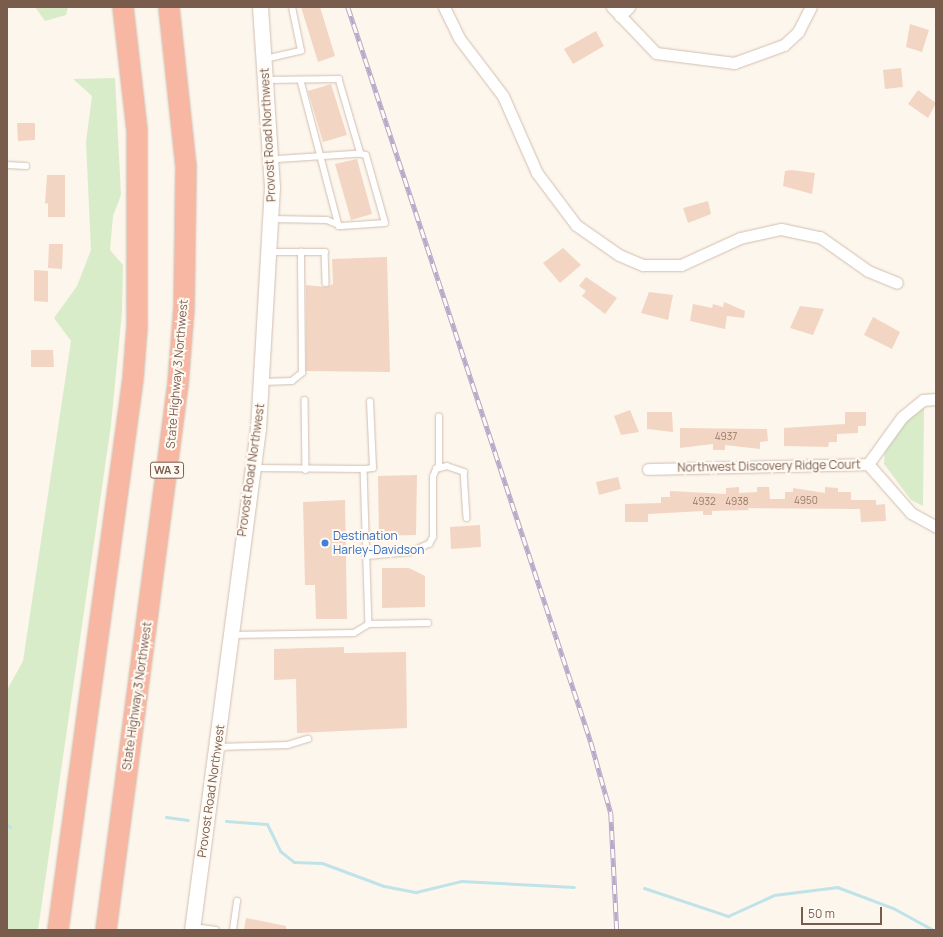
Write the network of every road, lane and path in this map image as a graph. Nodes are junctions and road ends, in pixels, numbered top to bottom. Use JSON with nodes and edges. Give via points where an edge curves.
{"nodes":[{"id":1,"x":123,"y":7,"type":"edge"},
{"id":2,"x":169,"y":7,"type":"edge"},
{"id":3,"x":260,"y":7,"type":"edge"},
{"id":4,"x":292,"y":7,"type":"edge"},
{"id":5,"x":444,"y":7,"type":"edge"},
{"id":6,"x":612,"y":7,"type":"edge"},
{"id":7,"x":629,"y":7,"type":"edge"},
{"id":8,"x":811,"y":7,"type":"edge"},
{"id":9,"x":620,"y":16,"type":"junction"},
{"id":10,"x":264,"y":59,"type":"junction"},
{"id":11,"x":266,"y":80,"type":"junction"},
{"id":12,"x":301,"y":81,"type":"junction"},
{"id":13,"x":361,"y":154,"type":"junction"},
{"id":14,"x":320,"y":156,"type":"junction"},
{"id":15,"x":271,"y":160,"type":"junction"},
{"id":16,"x":7,"y":165,"type":"edge"},
{"id":17,"x":26,"y":166,"type":"dead end"},
{"id":18,"x":270,"y":219,"type":"junction"},
{"id":19,"x":339,"y":226,"type":"junction"},
{"id":20,"x":269,"y":252,"type":"junction"},
{"id":21,"x":301,"y":252,"type":"junction"},
{"id":22,"x":326,"y":283,"type":"dead end"},
{"id":23,"x":897,"y":283,"type":"dead end"},
{"id":24,"x":262,"y":382,"type":"junction"},
{"id":25,"x":936,"y":399,"type":"edge"},
{"id":26,"x":305,"y":400,"type":"dead end"},
{"id":27,"x":370,"y":402,"type":"dead end"},
{"id":28,"x":439,"y":417,"type":"dead end"},
{"id":29,"x":868,"y":464,"type":"junction"},
{"id":30,"x":252,"y":468,"type":"junction"},
{"id":31,"x":439,"y":468,"type":"junction"},
{"id":32,"x":364,"y":469,"type":"junction"},
{"id":33,"x":648,"y":469,"type":"dead end"},
{"id":34,"x":306,"y":470,"type":"junction"},
{"id":35,"x":467,"y":518,"type":"dead end"},
{"id":36,"x":936,"y":527,"type":"edge"},
{"id":37,"x":367,"y":556,"type":"junction"},
{"id":38,"x":428,"y":623,"type":"dead end"},
{"id":39,"x":368,"y":624,"type":"junction"},
{"id":40,"x":231,"y":635,"type":"junction"},
{"id":41,"x":308,"y":739,"type":"dead end"},
{"id":42,"x":217,"y":747,"type":"junction"},
{"id":43,"x":237,"y":901,"type":"dead end"},
{"id":44,"x":192,"y":929,"type":"edge"},
{"id":45,"x":58,"y":930,"type":"edge"},
{"id":46,"x":106,"y":930,"type":"edge"},
{"id":47,"x":216,"y":930,"type":"edge"},
{"id":48,"x":233,"y":930,"type":"edge"}],
"edges":[{"from":1,"to":45,"type":"highway","via":[[137,138],[136,342]]},
{"from":2,"to":46,"type":"highway","name":"State Highway 3 Northwest","number":"WA 3","via":[[186,167],[184,308],[177,392]]},
{"from":3,"to":10,"type":"street","name":"Provost Road Northwest"},
{"from":4,"to":10,"type":"lane","via":[[301,51]]},
{"from":5,"to":23,"type":"street","via":[[459,38],[503,96],[537,173],[576,225],[619,255],[643,265],[681,266],[740,238],[781,229],[820,237],[868,271]]},
{"from":6,"to":9,"type":"street"},
{"from":7,"to":9,"type":"street"},
{"from":8,"to":9,"type":"street","via":[[798,32],[784,45],[734,63],[656,53]]},
{"from":10,"to":11,"type":"street","name":"Provost Road Northwest"},
{"from":11,"to":12,"type":"lane"},
{"from":11,"to":15,"type":"street","name":"Provost Road Northwest"},
{"from":12,"to":13,"type":"lane","via":[[339,79]]},
{"from":12,"to":14,"type":"lane"},
{"from":13,"to":14,"type":"lane"},
{"from":13,"to":19,"type":"lane","via":[[366,156],[385,223]]},
{"from":14,"to":15,"type":"lane"},
{"from":14,"to":19,"type":"lane"},
{"from":15,"to":18,"type":"street","name":"Provost Road Northwest"},
{"from":16,"to":17,"type":"lane"},
{"from":18,"to":19,"type":"lane","via":[[327,220]]},
{"from":18,"to":20,"type":"street","name":"Provost Road Northwest"},
{"from":20,"to":21,"type":"lane"},
{"from":20,"to":24,"type":"street","name":"Provost Road Northwest"},
{"from":21,"to":22,"type":"lane","via":[[325,252]]},
{"from":21,"to":24,"type":"lane","via":[[302,373],[292,381]]},
{"from":24,"to":30,"type":"street","name":"Provost Road Northwest"},
{"from":25,"to":29,"type":"street","via":[[923,400],[902,416]]},
{"from":26,"to":34,"type":"lane"},
{"from":27,"to":32,"type":"lane","via":[[372,468]]},
{"from":28,"to":31,"type":"lane"},
{"from":29,"to":33,"type":"street","name":"Northwest Discovery Ridge Court"},
{"from":29,"to":36,"type":"street","name":"Northwest Discovery Ridge Court","via":[[911,513]]},
{"from":30,"to":34,"type":"lane"},
{"from":30,"to":40,"type":"street","name":"Provost Road Northwest"},
{"from":31,"to":35,"type":"lane","via":[[458,468],[464,472]]},
{"from":31,"to":37,"type":"lane","via":[[433,477],[434,537],[428,544],[410,552]]},
{"from":32,"to":34,"type":"lane"},
{"from":32,"to":37,"type":"lane"},
{"from":37,"to":39,"type":"lane"},
{"from":38,"to":39,"type":"lane"},
{"from":39,"to":40,"type":"lane","via":[[354,633]]},
{"from":40,"to":42,"type":"street","name":"Provost Road Northwest"},
{"from":41,"to":42,"type":"lane","via":[[288,745]]},
{"from":42,"to":44,"type":"street","name":"Provost Road Northwest"},
{"from":43,"to":48,"type":"lane"},
{"from":44,"to":47,"type":"lane"}]}
